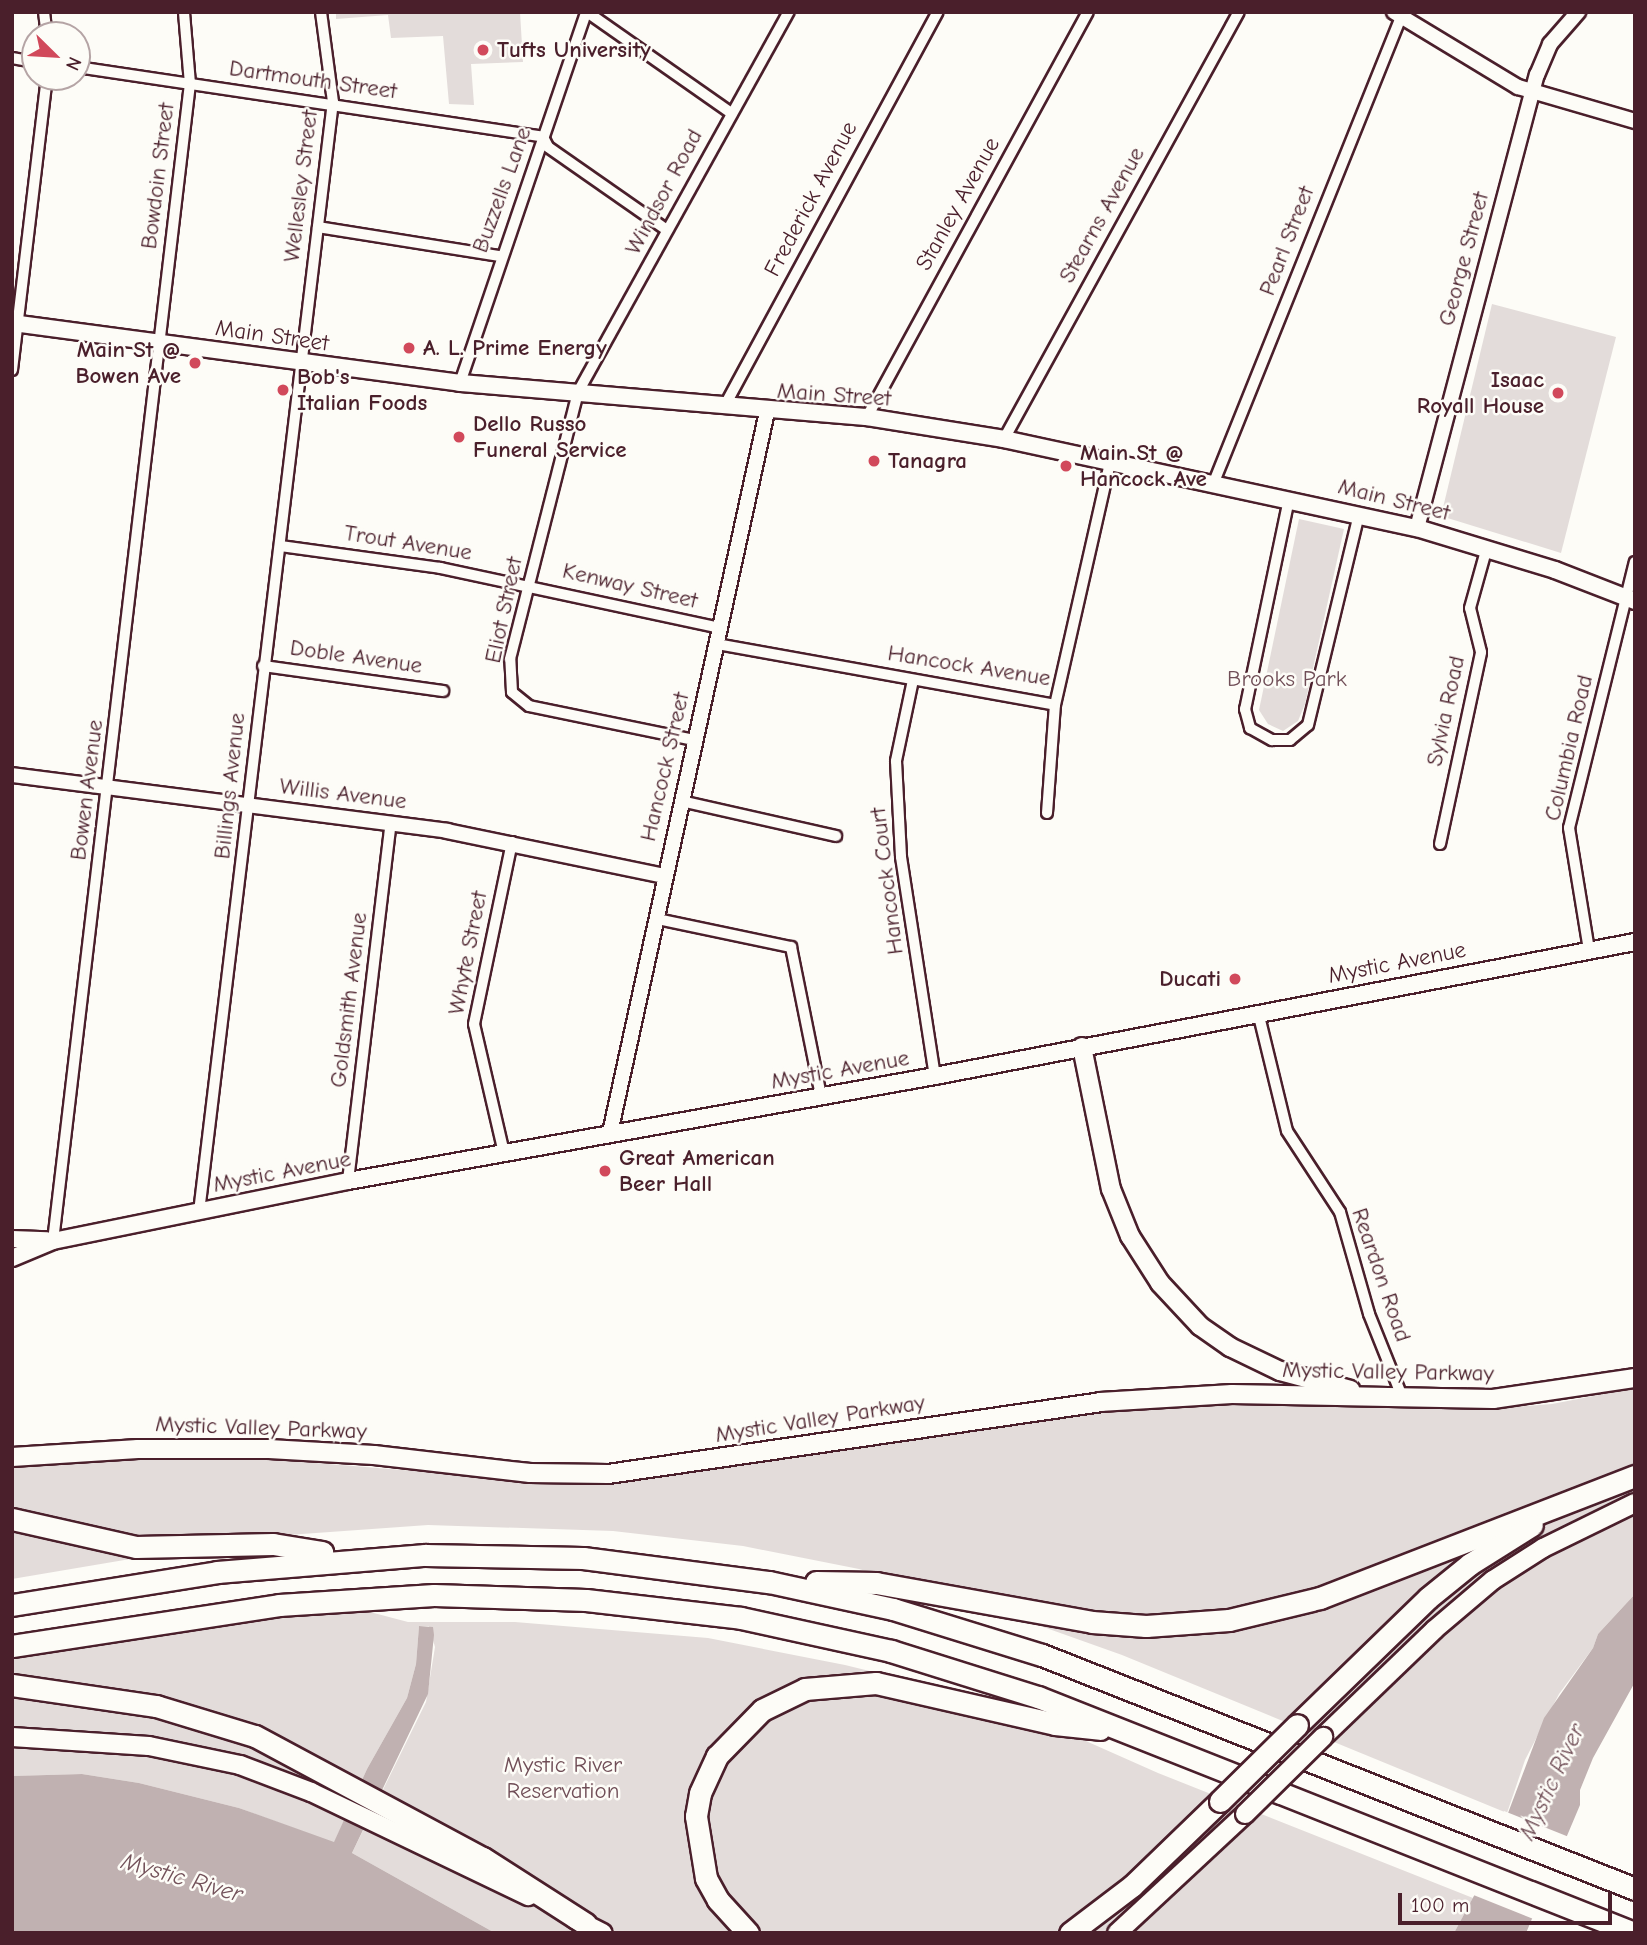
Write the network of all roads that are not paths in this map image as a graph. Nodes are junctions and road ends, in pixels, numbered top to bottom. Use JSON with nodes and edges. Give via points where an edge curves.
{"nodes":[{"id":1,"x":184,"y":12,"type":"edge"},
{"id":2,"x":321,"y":12,"type":"edge"},
{"id":3,"x":587,"y":12,"type":"edge"},
{"id":4,"x":789,"y":12,"type":"edge"},
{"id":5,"x":938,"y":12,"type":"edge"},
{"id":6,"x":1088,"y":12,"type":"edge"},
{"id":7,"x":1239,"y":12,"type":"edge"},
{"id":8,"x":1573,"y":14,"type":"edge"},
{"id":9,"x":1397,"y":15,"type":"edge"},
{"id":10,"x":91,"y":69,"type":"edge"},
{"id":11,"x":190,"y":84,"type":"junction"},
{"id":12,"x":45,"y":91,"type":"edge"},
{"id":13,"x":1532,"y":92,"type":"junction"},
{"id":14,"x":333,"y":102,"type":"junction"},
{"id":15,"x":731,"y":113,"type":"junction"},
{"id":16,"x":1635,"y":121,"type":"edge"},
{"id":17,"x":543,"y":137,"type":"junction"},
{"id":18,"x":318,"y":227,"type":"junction"},
{"id":19,"x":667,"y":230,"type":"junction"},
{"id":20,"x":500,"y":256,"type":"junction"},
{"id":21,"x":15,"y":324,"type":"edge"},
{"id":22,"x":160,"y":344,"type":"junction"},
{"id":23,"x":300,"y":364,"type":"junction"},
{"id":24,"x":12,"y":370,"type":"edge"},
{"id":25,"x":460,"y":383,"type":"junction"},
{"id":26,"x":578,"y":392,"type":"junction"},
{"id":27,"x":724,"y":407,"type":"junction"},
{"id":28,"x":767,"y":412,"type":"junction"},
{"id":29,"x":867,"y":417,"type":"junction"},
{"id":30,"x":1004,"y":439,"type":"junction"},
{"id":31,"x":1110,"y":462,"type":"junction"},
{"id":32,"x":1214,"y":482,"type":"junction"},
{"id":33,"x":1289,"y":499,"type":"junction"},
{"id":34,"x":1359,"y":514,"type":"junction"},
{"id":35,"x":1417,"y":528,"type":"junction"},
{"id":36,"x":279,"y":546,"type":"junction"},
{"id":37,"x":1487,"y":547,"type":"junction"},
{"id":38,"x":1635,"y":562,"type":"edge"},
{"id":39,"x":529,"y":584,"type":"junction"},
{"id":40,"x":1630,"y":599,"type":"edge"},
{"id":41,"x":721,"y":628,"type":"junction"},
{"id":42,"x":717,"y":644,"type":"junction"},
{"id":43,"x":263,"y":666,"type":"junction"},
{"id":44,"x":913,"y":680,"type":"junction"},
{"id":45,"x":443,"y":691,"type":"dead end"},
{"id":46,"x":1055,"y":705,"type":"junction"},
{"id":47,"x":694,"y":740,"type":"junction"},
{"id":48,"x":12,"y":775,"type":"edge"},
{"id":49,"x":108,"y":788,"type":"junction"},
{"id":50,"x":681,"y":801,"type":"junction"},
{"id":51,"x":250,"y":805,"type":"junction"},
{"id":52,"x":1047,"y":813,"type":"dead end"},
{"id":53,"x":391,"y":823,"type":"junction"},
{"id":54,"x":835,"y":836,"type":"dead end"},
{"id":55,"x":513,"y":842,"type":"junction"},
{"id":56,"x":1440,"y":844,"type":"dead end"},
{"id":57,"x":665,"y":876,"type":"junction"},
{"id":58,"x":657,"y":919,"type":"junction"},
{"id":59,"x":1635,"y":942,"type":"edge"},
{"id":60,"x":1589,"y":950,"type":"junction"},
{"id":61,"x":1258,"y":1012,"type":"junction"},
{"id":62,"x":1082,"y":1048,"type":"junction"},
{"id":63,"x":935,"y":1076,"type":"junction"},
{"id":64,"x":821,"y":1096,"type":"junction"},
{"id":65,"x":610,"y":1133,"type":"junction"},
{"id":66,"x":504,"y":1153,"type":"junction"},
{"id":67,"x":348,"y":1181,"type":"junction"},
{"id":68,"x":199,"y":1212,"type":"junction"},
{"id":69,"x":12,"y":1238,"type":"edge"},
{"id":70,"x":53,"y":1241,"type":"junction"},
{"id":71,"x":12,"y":1258,"type":"edge"},
{"id":72,"x":1635,"y":1378,"type":"edge"},
{"id":73,"x":1403,"y":1399,"type":"junction"},
{"id":74,"x":12,"y":1457,"type":"edge"},
{"id":75,"x":1635,"y":1476,"type":"edge"},
{"id":76,"x":1602,"y":1489,"type":"junction"},
{"id":77,"x":1635,"y":1503,"type":"edge"},
{"id":78,"x":12,"y":1519,"type":"edge"},
{"id":79,"x":359,"y":1558,"type":"junction"},
{"id":80,"x":769,"y":1582,"type":"junction"},
{"id":81,"x":12,"y":1605,"type":"edge"},
{"id":82,"x":12,"y":1646,"type":"edge"},
{"id":83,"x":12,"y":1685,"type":"edge"},
{"id":84,"x":1128,"y":1732,"type":"junction"},
{"id":85,"x":12,"y":1737,"type":"edge"},
{"id":86,"x":1635,"y":1889,"type":"edge"},
{"id":87,"x":595,"y":1928,"type":"edge"},
{"id":88,"x":748,"y":1933,"type":"edge"},
{"id":89,"x":1070,"y":1933,"type":"edge"},
{"id":90,"x":1117,"y":1933,"type":"edge"},
{"id":91,"x":1634,"y":1933,"type":"edge"}],
"edges":[{"from":1,"to":11,"type":"street","name":"Bowdoin Street"},
{"from":2,"to":14,"type":"street","name":"Wellesley Street"},
{"from":3,"to":15,"type":"street"},
{"from":3,"to":17,"type":"street","name":"Buzzells Lane"},
{"from":4,"to":15,"type":"street","name":"Windsor Road"},
{"from":5,"to":27,"type":"street","name":"Frederick Avenue"},
{"from":6,"to":29,"type":"street","name":"Stanley Avenue"},
{"from":7,"to":30,"type":"street","name":"Stearns Avenue"},
{"from":8,"to":13,"type":"street","name":"George Street","via":[[1550,44]]},
{"from":9,"to":13,"type":"street"},
{"from":9,"to":32,"type":"street","name":"Pearl Street"},
{"from":10,"to":11,"type":"street","name":"Dartmouth Street"},
{"from":11,"to":14,"type":"street","name":"Dartmouth Street"},
{"from":11,"to":22,"type":"street","name":"Bowdoin Street"},
{"from":12,"to":21,"type":"street"},
{"from":13,"to":16,"type":"street"},
{"from":13,"to":35,"type":"street","name":"George Street"},
{"from":14,"to":17,"type":"street","name":"Dartmouth Street"},
{"from":14,"to":18,"type":"street","name":"Wellesley Street"},
{"from":15,"to":19,"type":"street","name":"Windsor Road"},
{"from":17,"to":19,"type":"street","via":[[548,147]]},
{"from":17,"to":20,"type":"street","name":"Buzzells Lane"},
{"from":18,"to":20,"type":"street"},
{"from":18,"to":23,"type":"street","name":"Wellesley Street"},
{"from":19,"to":26,"type":"street","name":"Windsor Road"},
{"from":20,"to":25,"type":"street","name":"Buzzells Lane"},
{"from":21,"to":22,"type":"main road","name":"Main Street"},
{"from":21,"to":24,"type":"street"},
{"from":22,"to":23,"type":"main road","name":"Main Street"},
{"from":22,"to":49,"type":"street","name":"Bowen Avenue"},
{"from":23,"to":25,"type":"main road","name":"Main Street"},
{"from":23,"to":36,"type":"street","name":"Billings Avenue"},
{"from":25,"to":26,"type":"main road","name":"Main Street"},
{"from":26,"to":27,"type":"main road","name":"Main Street"},
{"from":26,"to":39,"type":"street","name":"Eliot Street"},
{"from":27,"to":28,"type":"main road","name":"Main Street"},
{"from":28,"to":29,"type":"main road","name":"Main Street"},
{"from":28,"to":41,"type":"street","name":"Hancock Street"},
{"from":29,"to":30,"type":"main road","name":"Main Street"},
{"from":30,"to":31,"type":"main road","name":"Main Street"},
{"from":31,"to":32,"type":"main road","name":"Main Street"},
{"from":31,"to":46,"type":"street","name":"Hancock Avenue"},
{"from":32,"to":33,"type":"main road","name":"Main Street"},
{"from":33,"to":34,"type":"main road","name":"Main Street"},
{"from":33,"to":34,"type":"street","via":[[1245,709],[1251,728],[1272,740],[1290,740],[1308,725]]},
{"from":34,"to":35,"type":"main road","name":"Main Street"},
{"from":35,"to":37,"type":"main road","name":"Main Street"},
{"from":36,"to":39,"type":"street","name":"Trout Avenue"},
{"from":36,"to":43,"type":"street","name":"Billings Avenue"},
{"from":37,"to":40,"type":"main road","name":"Main Street"},
{"from":37,"to":56,"type":"street","name":"Sylvia Road","via":[[1470,608],[1481,652]]},
{"from":38,"to":40,"type":"street","name":"Columbia Road"},
{"from":39,"to":41,"type":"street","name":"Kenway Street"},
{"from":39,"to":47,"type":"street","name":"Eliot Street","via":[[510,659],[512,692],[529,706]]},
{"from":40,"to":60,"type":"street","name":"Columbia Road","via":[[1569,828]]},
{"from":41,"to":42,"type":"street","name":"Hancock Street"},
{"from":42,"to":44,"type":"street","name":"Hancock Avenue"},
{"from":42,"to":47,"type":"street","name":"Hancock Street"},
{"from":43,"to":45,"type":"street","name":"Doble Avenue"},
{"from":43,"to":51,"type":"street","name":"Billings Avenue"},
{"from":44,"to":46,"type":"street","name":"Hancock Avenue"},
{"from":44,"to":63,"type":"street","name":"Hancock Court","via":[[896,761],[901,857]]},
{"from":46,"to":52,"type":"street"},
{"from":47,"to":50,"type":"street","name":"Hancock Street"},
{"from":48,"to":49,"type":"street","name":"Willis Avenue"},
{"from":49,"to":51,"type":"street","name":"Willis Avenue"},
{"from":49,"to":70,"type":"street","name":"Bowen Avenue"},
{"from":50,"to":54,"type":"street"},
{"from":50,"to":57,"type":"street","name":"Hancock Street"},
{"from":51,"to":53,"type":"street","name":"Willis Avenue"},
{"from":51,"to":68,"type":"street","name":"Billings Avenue"},
{"from":53,"to":55,"type":"street","name":"Willis Avenue"},
{"from":53,"to":67,"type":"street","name":"Goldsmith Avenue"},
{"from":55,"to":57,"type":"street","name":"Willis Avenue"},
{"from":55,"to":66,"type":"street","name":"Whyte Street","via":[[474,1024]]},
{"from":57,"to":58,"type":"street","name":"Hancock Street"},
{"from":58,"to":64,"type":"street","via":[[791,947]]},
{"from":58,"to":65,"type":"street","name":"Hancock Street"},
{"from":59,"to":60,"type":"main road","name":"Mystic Avenue"},
{"from":60,"to":61,"type":"main road","name":"Mystic Avenue"},
{"from":61,"to":62,"type":"main road","name":"Mystic Avenue"},
{"from":61,"to":73,"type":"street","name":"Reardon Road","via":[[1287,1131],[1340,1212],[1369,1314]]},
{"from":62,"to":63,"type":"main road","name":"Mystic Avenue"},
{"from":62,"to":73,"type":"main road","via":[[1101,1152],[1118,1210],[1142,1258],[1171,1297],[1220,1341],[1261,1363],[1350,1390]]},
{"from":63,"to":64,"type":"main road","name":"Mystic Avenue"},
{"from":64,"to":65,"type":"main road","name":"Mystic Avenue"},
{"from":65,"to":66,"type":"main road","name":"Mystic Avenue"},
{"from":66,"to":67,"type":"main road","name":"Mystic Avenue"},
{"from":67,"to":68,"type":"main road","name":"Mystic Avenue"},
{"from":68,"to":70,"type":"main road","name":"Mystic Avenue"},
{"from":69,"to":70,"type":"main road","name":"Mystic Avenue"},
{"from":70,"to":71,"type":"main road","name":"Mystic Avenue"},
{"from":72,"to":73,"type":"main road","name":"Mystic Valley Parkway","via":[[1519,1397]]},
{"from":73,"to":74,"type":"main road","name":"Mystic Valley Parkway","via":[[1232,1394],[1100,1402],[608,1474],[530,1474],[374,1455],[269,1449]]},
{"from":75,"to":76,"type":"highway"},
{"from":76,"to":80,"type":"highway","via":[[1320,1598],[1229,1620],[1146,1626],[1092,1622],[876,1583]]},
{"from":76,"to":89,"type":"highway","bridge":true,"via":[[1545,1517],[1470,1564],[1132,1886]]},
{"from":77,"to":90,"type":"main road","bridge":true,"via":[[1542,1548],[1493,1580],[1434,1630]]},
{"from":78,"to":79,"type":"highway","via":[[136,1547],[273,1544]]},
{"from":79,"to":80,"type":"highway","via":[[557,1557]]},
{"from":79,"to":81,"type":"highway","via":[[217,1572]]},
{"from":80,"to":86,"type":"highway","via":[[892,1609],[1017,1647]]},
{"from":82,"to":84,"type":"highway","via":[[191,1617],[331,1601],[434,1595],[586,1600],[703,1612],[841,1638],[990,1680]]},
{"from":83,"to":87,"type":"highway","via":[[156,1706],[255,1736],[483,1858]]},
{"from":84,"to":88,"type":"highway","via":[[1055,1724],[876,1683],[831,1684],[782,1699],[729,1738],[707,1773],[696,1816],[699,1857],[706,1878],[726,1910]]},
{"from":84,"to":91,"type":"highway"},
{"from":85,"to":87,"type":"main road","via":[[149,1746],[240,1765],[348,1809]]}]}
